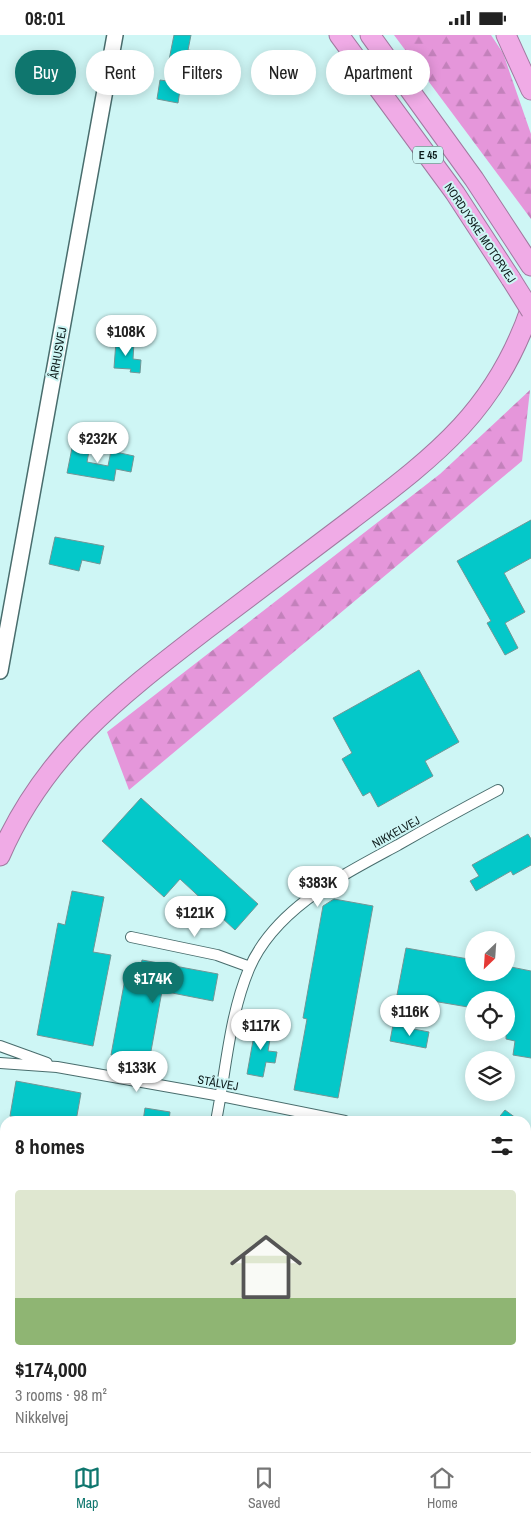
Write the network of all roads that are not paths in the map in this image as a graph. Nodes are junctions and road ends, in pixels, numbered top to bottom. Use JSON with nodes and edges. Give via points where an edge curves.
{"nodes":[{"id":1,"x":105,"y":35,"type":"edge"},
{"id":2,"x":115,"y":35,"type":"edge"},
{"id":3,"x":339,"y":35,"type":"edge"},
{"id":4,"x":370,"y":35,"type":"edge"},
{"id":5,"x":506,"y":35,"type":"edge"},
{"id":6,"x":531,"y":90,"type":"edge"},
{"id":7,"x":104,"y":96,"type":"junction"},
{"id":8,"x":531,"y":266,"type":"edge"},
{"id":9,"x":531,"y":307,"type":"edge"},
{"id":10,"x":531,"y":311,"type":"edge"},
{"id":11,"x":0,"y":671,"type":"edge"},
{"id":12,"x":498,"y":790,"type":"dead end"},
{"id":13,"x":0,"y":856,"type":"edge"},
{"id":14,"x":131,"y":937,"type":"dead end"},
{"id":15,"x":250,"y":967,"type":"junction"},
{"id":16,"x":0,"y":1046,"type":"edge"},
{"id":17,"x":0,"y":1063,"type":"edge"},
{"id":18,"x":58,"y":1067,"type":"junction"},
{"id":19,"x":221,"y":1096,"type":"junction"},
{"id":20,"x":217,"y":1116,"type":"edge"},
{"id":21,"x":320,"y":1116,"type":"edge"}],
"edges":[{"from":1,"to":7,"type":"main road"},
{"from":2,"to":7,"type":"main road","name":"ÅRHUSVEJ"},
{"from":3,"to":10,"type":"highway","name":"NORDJYSKE MOTORVEJ","number":"E 45","bridge":true,"via":[[449,186]]},
{"from":4,"to":8,"type":"highway","name":"NORDJYSKE MOTORVEJ","number":"E 45","via":[[436,125]]},
{"from":5,"to":6,"type":"highway"},
{"from":7,"to":11,"type":"main road","name":"ÅRHUSVEJ"},
{"from":9,"to":13,"type":"highway","via":[[506,368],[457,433],[410,475],[153,670],[102,713],[75,739],[46,776]]},
{"from":12,"to":15,"type":"street","name":"NIKKELVEJ","via":[[328,883],[271,935]]},
{"from":14,"to":15,"type":"street","via":[[217,955]]},
{"from":15,"to":19,"type":"street","name":"NIKKELVEJ","via":[[236,1006]]},
{"from":16,"to":18,"type":"street","name":"STÅLVEJ"},
{"from":17,"to":18,"type":"street","name":"STÅLVEJ"},
{"from":18,"to":19,"type":"street","name":"STÅLVEJ"},
{"from":19,"to":20,"type":"street","name":"NIKKELVEJ"},
{"from":19,"to":21,"type":"street","name":"STÅLVEJ"}]}
